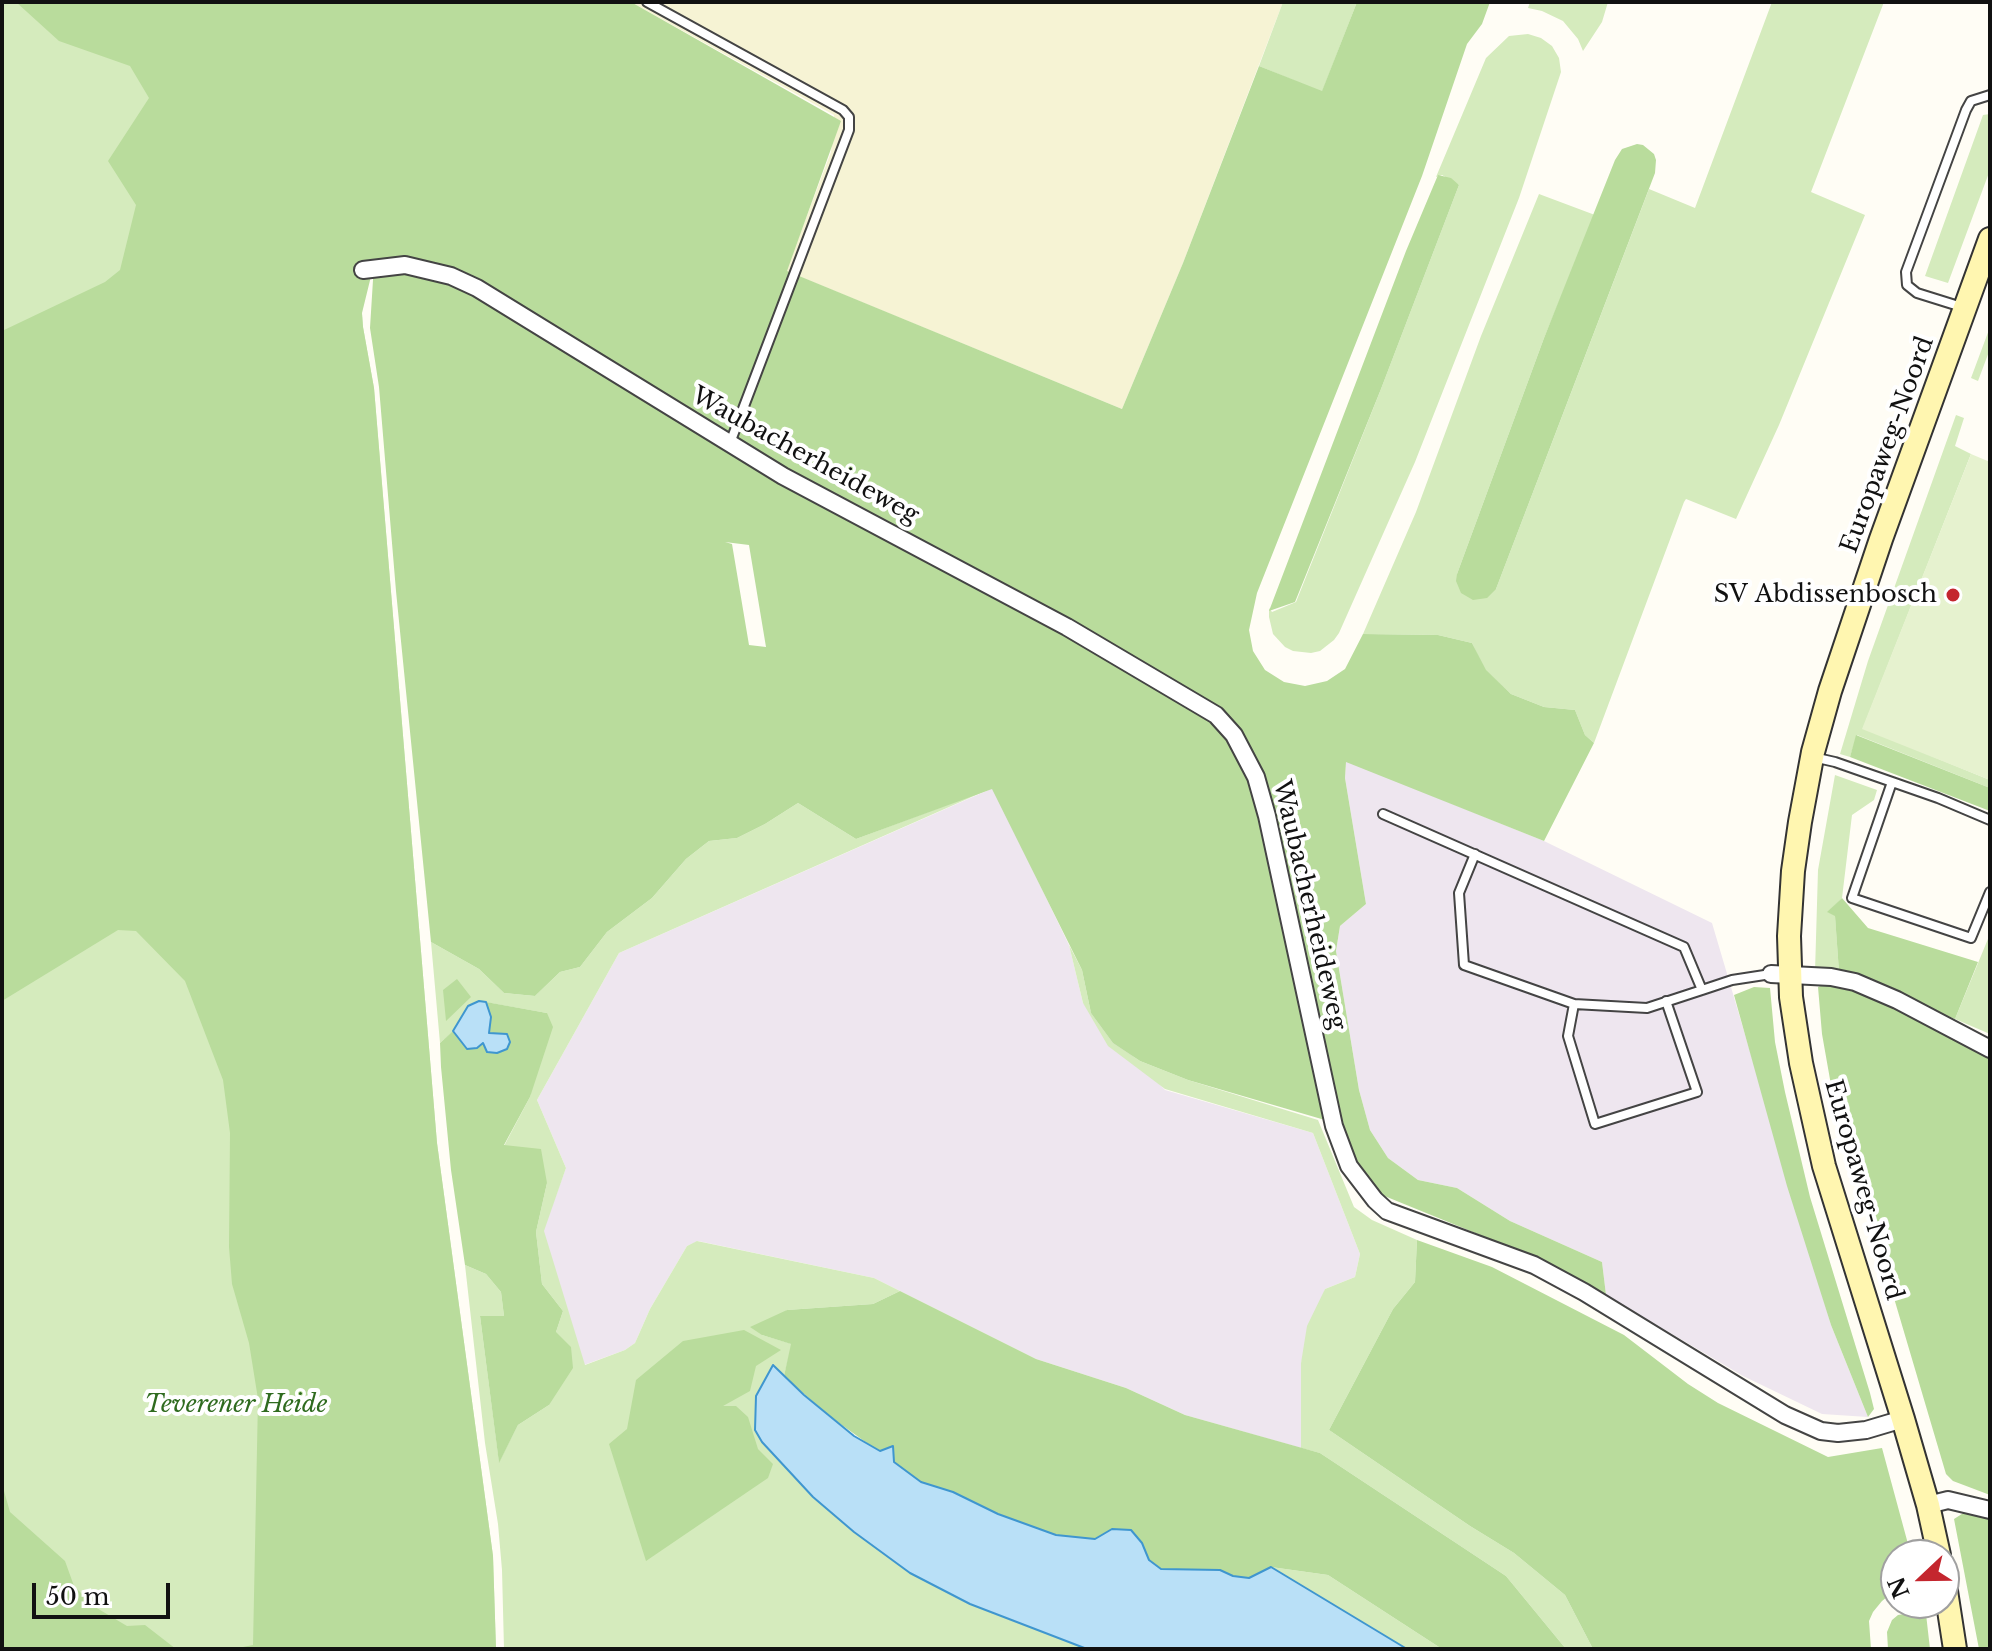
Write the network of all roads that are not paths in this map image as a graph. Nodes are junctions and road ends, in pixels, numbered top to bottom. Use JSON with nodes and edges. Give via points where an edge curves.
{"nodes":[{"id":1,"x":647,"y":2,"type":"edge"},
{"id":2,"x":1990,"y":95,"type":"edge"},
{"id":3,"x":1990,"y":239,"type":"edge"},
{"id":4,"x":363,"y":270,"type":"dead end"},
{"id":5,"x":1966,"y":309,"type":"junction"},
{"id":6,"x":729,"y":444,"type":"junction"},
{"id":7,"x":1812,"y":757,"type":"junction"},
{"id":8,"x":1892,"y":782,"type":"junction"},
{"id":9,"x":1383,"y":814,"type":"dead end"},
{"id":10,"x":1990,"y":820,"type":"edge"},
{"id":11,"x":1475,"y":854,"type":"junction"},
{"id":12,"x":1990,"y":892,"type":"edge"},
{"id":13,"x":1780,"y":974,"type":"junction"},
{"id":14,"x":1702,"y":990,"type":"junction"},
{"id":15,"x":1666,"y":1001,"type":"junction"},
{"id":16,"x":1574,"y":1004,"type":"junction"},
{"id":17,"x":1990,"y":1049,"type":"edge"},
{"id":18,"x":1903,"y":1419,"type":"junction"},
{"id":19,"x":1928,"y":1505,"type":"junction"},
{"id":20,"x":1990,"y":1510,"type":"edge"},
{"id":21,"x":1935,"y":1539,"type":"edge"},
{"id":22,"x":1950,"y":1619,"type":"edge"},
{"id":23,"x":1955,"y":1649,"type":"edge"}],
"edges":[{"from":1,"to":6,"type":"lane","via":[[849,117],[849,130]]},
{"from":2,"to":5,"type":"lane","via":[[1971,101],[1966,110],[1906,272],[1907,285],[1917,293]]},
{"from":3,"to":5,"type":"street","name":"Europaweg-Noord"},
{"from":4,"to":6,"type":"street","name":"Waubacherheideweg","via":[[405,265],[477,288]]},
{"from":5,"to":7,"type":"street","name":"Europaweg-Noord","via":[[1881,539]]},
{"from":6,"to":18,"type":"street","name":"Waubacherheideweg","via":[[1067,627],[1216,715],[1234,735],[1256,777],[1267,816],[1340,1147],[1363,1187],[1387,1211],[1534,1265],[1785,1415],[1821,1431],[1866,1430]]},
{"from":7,"to":8,"type":"lane"},
{"from":7,"to":13,"type":"street","name":"Europaweg-Noord"},
{"from":8,"to":10,"type":"lane"},
{"from":8,"to":12,"type":"lane","via":[[1852,898],[1971,938]]},
{"from":9,"to":11,"type":"lane"},
{"from":11,"to":14,"type":"lane","via":[[1684,947]]},
{"from":11,"to":16,"type":"lane","via":[[1459,893],[1464,965]]},
{"from":13,"to":14,"type":"lane"},
{"from":13,"to":17,"type":"street","via":[[1855,982]]},
{"from":13,"to":18,"type":"street","name":"Europaweg-Noord","via":[[1824,1166]]},
{"from":14,"to":15,"type":"lane"},
{"from":15,"to":16,"type":"lane","via":[[1647,1008]]},
{"from":15,"to":16,"type":"lane","via":[[1697,1092],[1595,1124],[1568,1036]]},
{"from":18,"to":19,"type":"street","name":"Europaweg-Noord"},
{"from":19,"to":20,"type":"street","via":[[1948,1500]]},
{"from":19,"to":21,"type":"street","name":"Europaweg-Noord"},
{"from":22,"to":23,"type":"street"}]}
